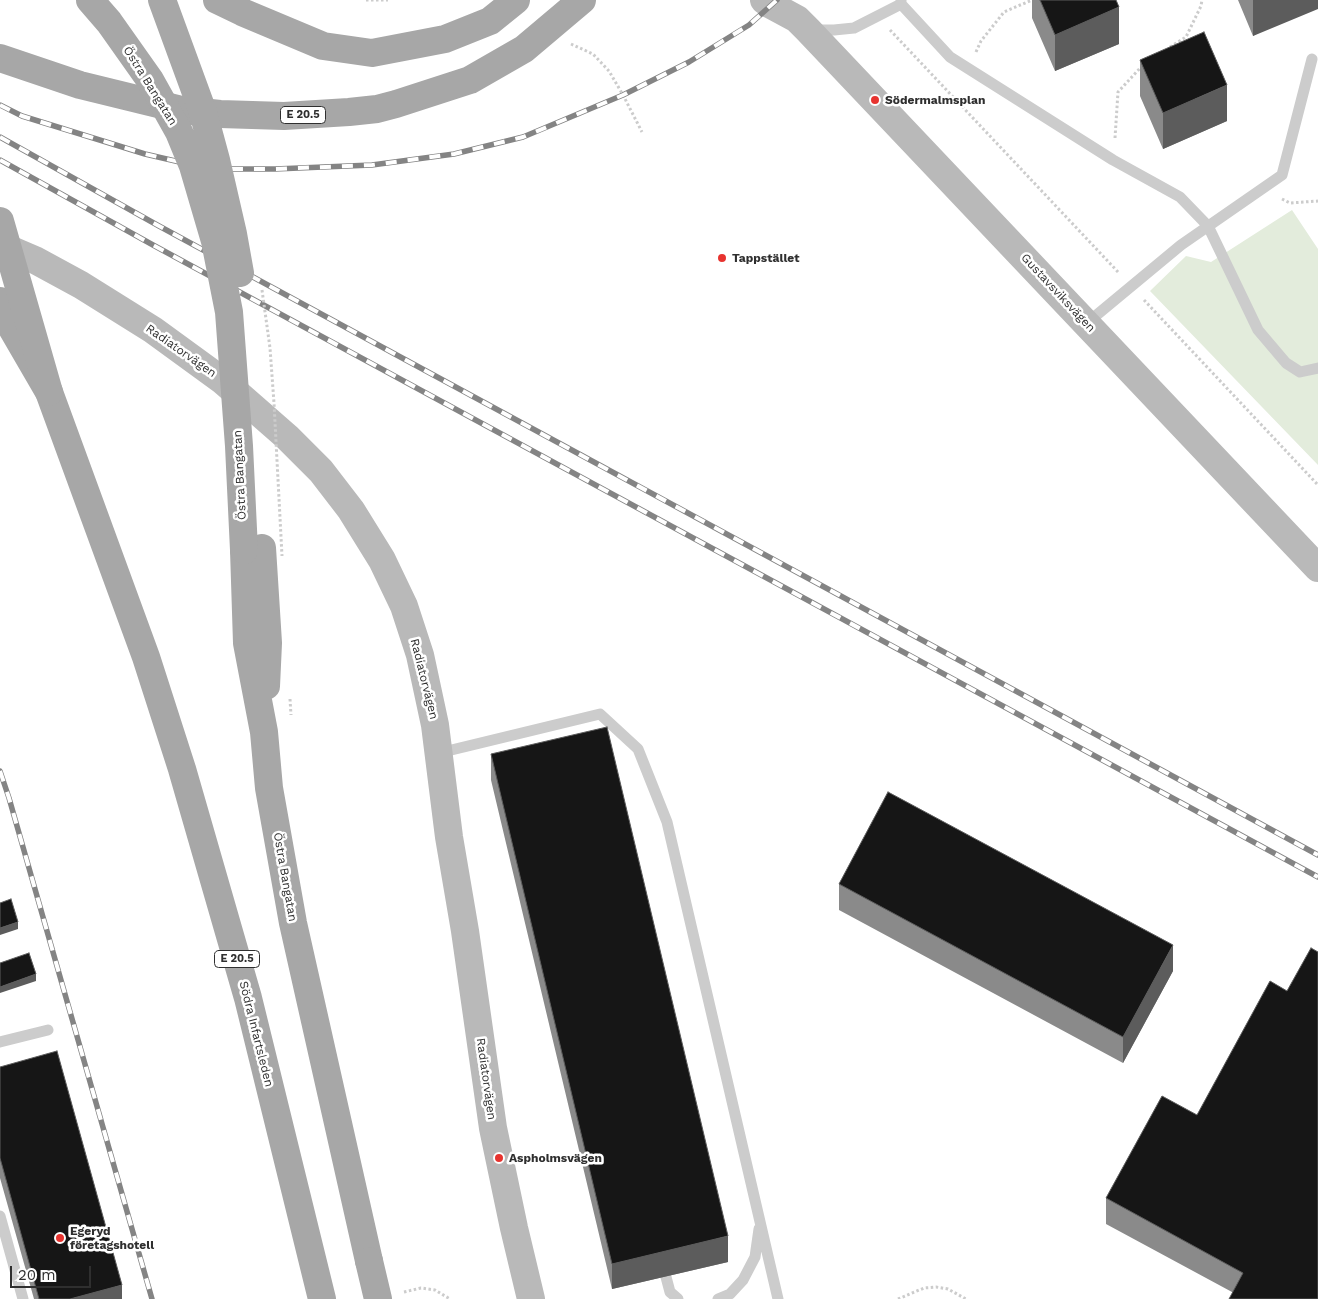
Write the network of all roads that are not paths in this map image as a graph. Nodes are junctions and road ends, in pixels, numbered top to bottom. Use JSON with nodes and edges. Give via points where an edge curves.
{"nodes":[{"id":1,"x":90,"y":0,"type":"edge"},
{"id":2,"x":162,"y":0,"type":"edge"},
{"id":3,"x":218,"y":0,"type":"edge"},
{"id":4,"x":516,"y":0,"type":"edge"},
{"id":5,"x":582,"y":0,"type":"edge"},
{"id":6,"x":764,"y":0,"type":"edge"},
{"id":7,"x":901,"y":2,"type":"edge"},
{"id":8,"x":797,"y":16,"type":"edge"},
{"id":9,"x":0,"y":58,"type":"edge"},
{"id":10,"x":1312,"y":59,"type":"dead end"},
{"id":11,"x":0,"y":221,"type":"edge"},
{"id":12,"x":1208,"y":226,"type":"junction"},
{"id":13,"x":0,"y":245,"type":"edge"},
{"id":14,"x":0,"y":301,"type":"edge"},
{"id":15,"x":1087,"y":323,"type":"junction"},
{"id":16,"x":1318,"y":368,"type":"edge"},
{"id":17,"x":49,"y":392,"type":"junction"},
{"id":18,"x":253,"y":549,"type":"junction"},
{"id":19,"x":1318,"y":568,"type":"edge"},
{"id":20,"x":438,"y":752,"type":"junction"},
{"id":21,"x":48,"y":1030,"type":"dead end"},
{"id":22,"x":0,"y":1042,"type":"edge"},
{"id":23,"x":0,"y":1216,"type":"edge"},
{"id":24,"x":760,"y":1223,"type":"junction"},
{"id":25,"x":2,"y":1232,"type":"edge"},
{"id":26,"x":666,"y":1276,"type":"edge"},
{"id":27,"x":23,"y":1299,"type":"edge"},
{"id":28,"x":322,"y":1299,"type":"edge"},
{"id":29,"x":378,"y":1299,"type":"edge"},
{"id":30,"x":531,"y":1299,"type":"edge"},
{"id":31,"x":678,"y":1299,"type":"edge"},
{"id":32,"x":718,"y":1299,"type":"edge"},
{"id":33,"x":778,"y":1299,"type":"edge"}],
"edges":[{"from":1,"to":18,"type":"main road","name":"Östra Bangatan","bridge":true,"via":[[150,80],[179,132],[193,166],[215,241],[229,312],[239,446]]},
{"from":2,"to":18,"type":"main road","bridge":true,"via":[[203,112],[233,234],[245,301],[258,458]]},
{"from":3,"to":4,"type":"main road","via":[[323,46],[372,52],[444,39],[490,21]]},
{"from":5,"to":9,"type":"main road","number":"E 20.5","via":[[524,49],[470,80],[396,104],[349,112],[284,116],[182,110],[80,85]]},
{"from":6,"to":8,"type":"street","name":"Gustavsviksvägen"},
{"from":7,"to":8,"type":"lane","via":[[854,28],[834,30]]},
{"from":7,"to":12,"type":"lane","via":[[950,56],[1113,160],[1180,197]]},
{"from":8,"to":15,"type":"street","name":"Gustavsviksvägen"},
{"from":10,"to":12,"type":"lane","via":[[1282,176]]},
{"from":11,"to":17,"type":"main road","bridge":true},
{"from":12,"to":15,"type":"lane","via":[[1181,244]]},
{"from":12,"to":16,"type":"lane","via":[[1258,330],[1286,363],[1300,372]]},
{"from":13,"to":20,"type":"street","name":"Radiatorvägen","via":[[81,285],[152,330],[223,380],[321,470],[377,552],[404,606],[420,655]]},
{"from":14,"to":17,"type":"main road","bridge":true,"via":[[9,323]]},
{"from":15,"to":19,"type":"street","name":"Gustavsviksvägen"},
{"from":17,"to":28,"type":"main road","name":"Södra Infartsleden","number":"E 20.5","via":[[146,657],[182,769],[248,998]]},
{"from":18,"to":29,"type":"main road","name":"Östra Bangatan","bridge":true,"via":[[268,643],[264,732],[269,788],[305,980]]},
{"from":20,"to":24,"type":"lane","via":[[600,714],[638,749],[667,822]]},
{"from":20,"to":30,"type":"street","name":"Radiatorvägen","via":[[493,1128]]},
{"from":21,"to":22,"type":"lane"},
{"from":23,"to":25,"type":"lane"},
{"from":24,"to":32,"type":"lane","via":[[755,1257],[743,1280],[730,1294]]},
{"from":24,"to":33,"type":"lane"},
{"from":25,"to":27,"type":"lane"},
{"from":26,"to":31,"type":"lane","via":[[670,1292]]}]}
